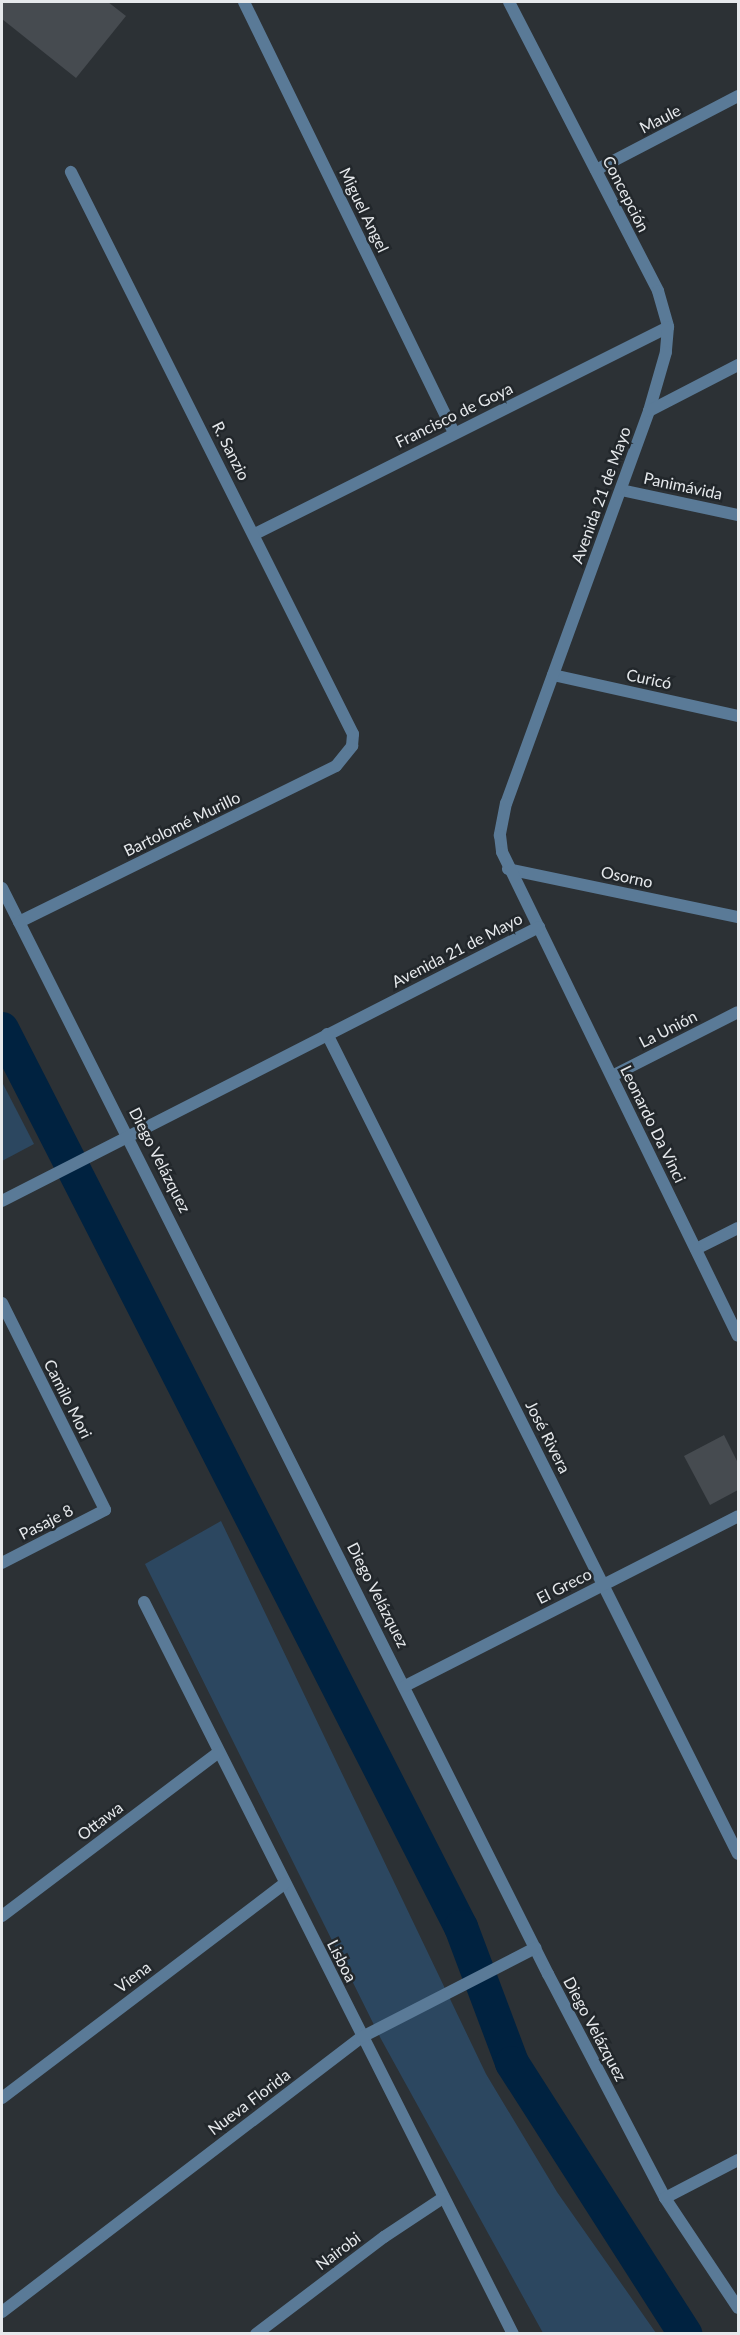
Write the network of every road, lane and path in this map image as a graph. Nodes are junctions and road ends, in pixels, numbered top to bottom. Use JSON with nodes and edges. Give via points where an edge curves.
{"nodes":[{"id":1,"x":244,"y":2,"type":"edge"},
{"id":2,"x":509,"y":2,"type":"edge"},
{"id":3,"x":738,"y":96,"type":"edge"},
{"id":4,"x":596,"y":170,"type":"junction"},
{"id":5,"x":71,"y":172,"type":"dead end"},
{"id":6,"x":668,"y":327,"type":"junction"},
{"id":7,"x":738,"y":365,"type":"edge"},
{"id":8,"x":649,"y":411,"type":"junction"},
{"id":9,"x":454,"y":433,"type":"junction"},
{"id":10,"x":621,"y":490,"type":"junction"},
{"id":11,"x":738,"y":515,"type":"edge"},
{"id":12,"x":255,"y":534,"type":"junction"},
{"id":13,"x":552,"y":675,"type":"junction"},
{"id":14,"x":738,"y":716,"type":"edge"},
{"id":15,"x":352,"y":746,"type":"joint"},
{"id":16,"x":508,"y":869,"type":"junction"},
{"id":17,"x":2,"y":888,"type":"edge"},
{"id":18,"x":738,"y":917,"type":"edge"},
{"id":19,"x":20,"y":922,"type":"junction"},
{"id":20,"x":539,"y":927,"type":"junction"},
{"id":21,"x":738,"y":1012,"type":"edge"},
{"id":22,"x":327,"y":1034,"type":"junction"},
{"id":23,"x":612,"y":1076,"type":"junction"},
{"id":24,"x":130,"y":1136,"type":"junction"},
{"id":25,"x":2,"y":1202,"type":"edge"},
{"id":26,"x":738,"y":1228,"type":"edge"},
{"id":27,"x":696,"y":1249,"type":"junction"},
{"id":28,"x":2,"y":1304,"type":"edge"},
{"id":29,"x":738,"y":1336,"type":"edge"},
{"id":30,"x":105,"y":1510,"type":"joint"},
{"id":31,"x":738,"y":1516,"type":"edge"},
{"id":32,"x":2,"y":1563,"type":"edge"},
{"id":33,"x":603,"y":1585,"type":"junction"},
{"id":34,"x":144,"y":1602,"type":"dead end"},
{"id":35,"x":405,"y":1686,"type":"junction"},
{"id":36,"x":219,"y":1752,"type":"junction"},
{"id":37,"x":738,"y":1854,"type":"edge"},
{"id":38,"x":285,"y":1883,"type":"junction"},
{"id":39,"x":2,"y":1916,"type":"edge"},
{"id":40,"x":535,"y":1948,"type":"junction"},
{"id":41,"x":362,"y":2037,"type":"junction"},
{"id":42,"x":2,"y":2098,"type":"edge"},
{"id":43,"x":738,"y":2160,"type":"edge"},
{"id":44,"x":443,"y":2198,"type":"junction"},
{"id":45,"x":666,"y":2198,"type":"junction"},
{"id":46,"x":738,"y":2308,"type":"edge"},
{"id":47,"x":2,"y":2312,"type":"edge"},
{"id":48,"x":508,"y":2332,"type":"edge"},
{"id":49,"x":256,"y":2334,"type":"edge"}],
"edges":[{"from":1,"to":9,"type":"street","name":"Miguel Angel"},
{"from":2,"to":4,"type":"street","name":"Concepción"},
{"from":3,"to":4,"type":"street","name":"Maule"},
{"from":4,"to":6,"type":"street","name":"Concepción","via":[[658,291]]},
{"from":5,"to":12,"type":"street","name":"R. Sanzio"},
{"from":6,"to":8,"type":"street","name":"Concepción","via":[[666,352]]},
{"from":6,"to":9,"type":"street","name":"Francisco de Goya"},
{"from":7,"to":8,"type":"street","name":"Avenida 21 de Mayo"},
{"from":8,"to":10,"type":"street","name":"Avenida 21 de Mayo"},
{"from":9,"to":12,"type":"street","name":"Francisco de Goya"},
{"from":10,"to":11,"type":"street","name":"Panimávida"},
{"from":10,"to":13,"type":"street","name":"Avenida 21 de Mayo"},
{"from":12,"to":15,"type":"street","name":"R. Sanzio","via":[[349,722]]},
{"from":13,"to":14,"type":"street","name":"Curicó"},
{"from":13,"to":16,"type":"street","name":"Avenida 21 de Mayo","via":[[501,819],[502,852]]},
{"from":15,"to":19,"type":"street","name":"Bartolomé Murillo","via":[[336,766]]},
{"from":16,"to":18,"type":"street","name":"Osorno"},
{"from":16,"to":20,"type":"street","name":"Avenida 21 de Mayo"},
{"from":17,"to":19,"type":"street","name":"Diego Velázquez"},
{"from":19,"to":24,"type":"street","name":"Diego Velázquez"},
{"from":20,"to":22,"type":"street","name":"Avenida 21 de Mayo"},
{"from":20,"to":23,"type":"street","name":"Leonardo Da Vinci"},
{"from":21,"to":23,"type":"street","name":"La Unión"},
{"from":22,"to":24,"type":"street","name":"Avenida 21 de Mayo"},
{"from":22,"to":33,"type":"street","name":"José Rivera"},
{"from":23,"to":27,"type":"street","name":"Leonardo Da Vinci"},
{"from":24,"to":25,"type":"street","name":"Avenida 21 de Mayo"},
{"from":24,"to":35,"type":"street","name":"Diego Velázquez"},
{"from":26,"to":27,"type":"street"},
{"from":27,"to":29,"type":"street","name":"Leonardo Da Vinci"},
{"from":28,"to":30,"type":"street","name":"Camilo Mori"},
{"from":30,"to":32,"type":"street","name":"Pasaje 8"},
{"from":31,"to":33,"type":"street","name":"El Greco"},
{"from":33,"to":35,"type":"street","name":"El Greco"},
{"from":33,"to":37,"type":"street","name":"José Rivera"},
{"from":34,"to":36,"type":"street","name":"Lisboa"},
{"from":35,"to":40,"type":"street","name":"Diego Velázquez"},
{"from":36,"to":38,"type":"street","name":"Lisboa"},
{"from":36,"to":39,"type":"street","name":"Ottawa"},
{"from":38,"to":41,"type":"street","name":"Lisboa"},
{"from":38,"to":42,"type":"street","name":"Viena"},
{"from":40,"to":41,"type":"street","name":"Nueva Florida"},
{"from":40,"to":45,"type":"street","name":"Diego Velázquez"},
{"from":41,"to":44,"type":"street","name":"Lisboa"},
{"from":41,"to":47,"type":"street","name":"Nueva Florida"},
{"from":43,"to":45,"type":"street"},
{"from":44,"to":48,"type":"street","name":"Lisboa"},
{"from":44,"to":49,"type":"street","name":"Nairobi","via":[[384,2237]]},
{"from":45,"to":46,"type":"street","name":"Diego Velázquez"}]}
